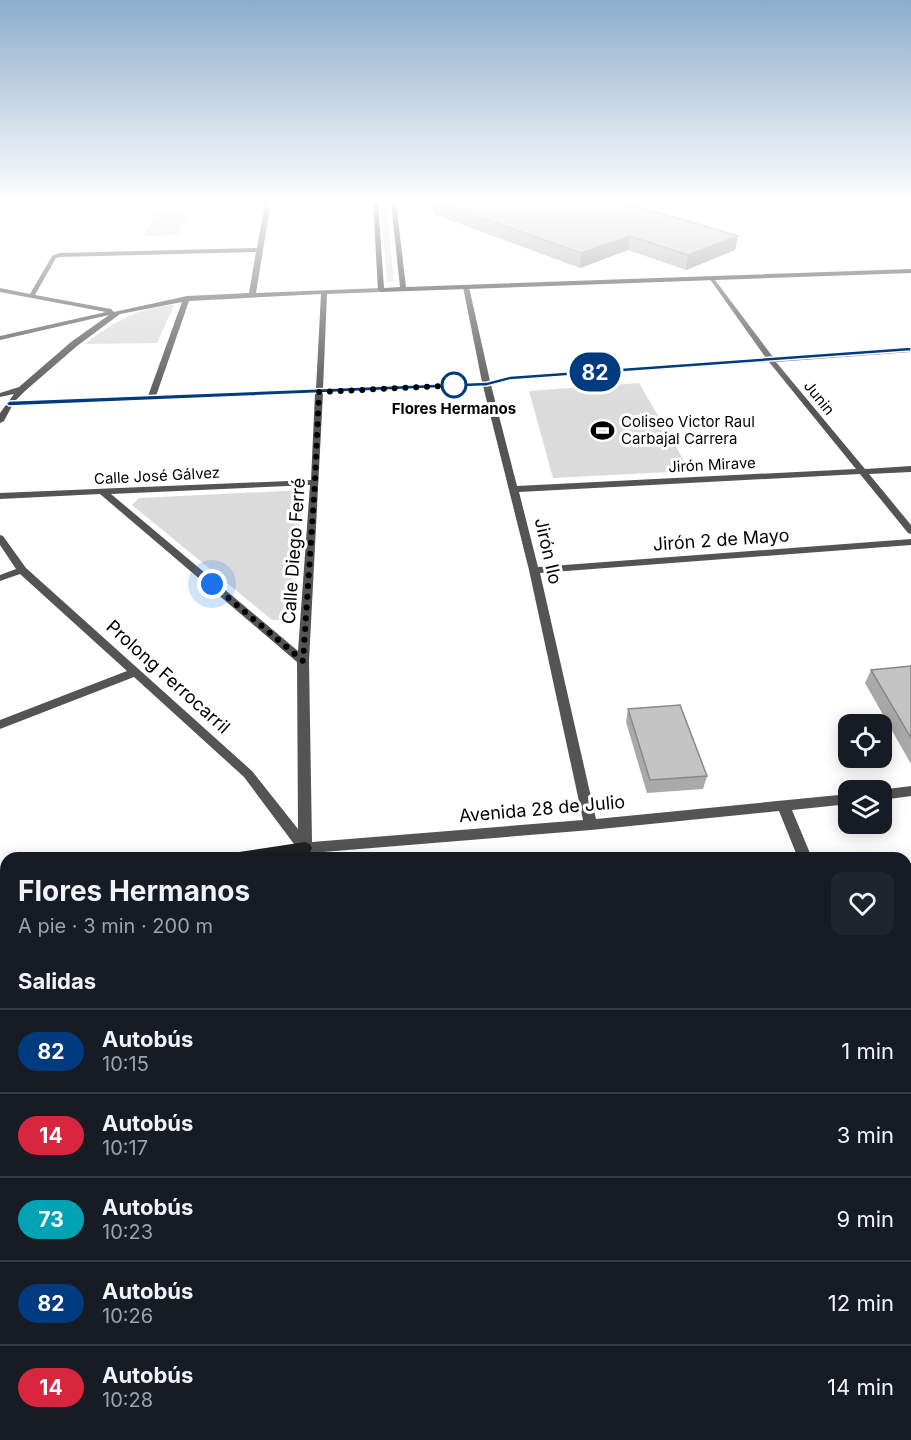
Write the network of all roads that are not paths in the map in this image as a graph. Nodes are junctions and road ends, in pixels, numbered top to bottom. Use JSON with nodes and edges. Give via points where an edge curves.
{"nodes":[{"id":1,"x":47,"y":269,"type":"edge"},
{"id":2,"x":257,"y":269,"type":"edge"},
{"id":3,"x":380,"y":269,"type":"edge"},
{"id":4,"x":401,"y":269,"type":"edge"},
{"id":5,"x":911,"y":271,"type":"edge"},
{"id":6,"x":712,"y":278,"type":"junction"},
{"id":7,"x":466,"y":287,"type":"junction"},
{"id":8,"x":403,"y":289,"type":"junction"},
{"id":9,"x":381,"y":290,"type":"junction"},
{"id":10,"x":2,"y":291,"type":"edge"},
{"id":11,"x":324,"y":292,"type":"junction"},
{"id":12,"x":252,"y":295,"type":"junction"},
{"id":13,"x":31,"y":297,"type":"junction"},
{"id":14,"x":188,"y":298,"type":"junction"},
{"id":15,"x":118,"y":312,"type":"junction"},
{"id":16,"x":0,"y":338,"type":"edge"},
{"id":17,"x":911,"y":350,"type":"edge"},
{"id":18,"x":770,"y":359,"type":"junction"},
{"id":19,"x":487,"y":384,"type":"junction"},
{"id":20,"x":22,"y":389,"type":"junction"},
{"id":21,"x":319,"y":392,"type":"junction"},
{"id":22,"x":0,"y":395,"type":"edge"},
{"id":23,"x":151,"y":399,"type":"junction"},
{"id":24,"x":9,"y":404,"type":"junction"},
{"id":25,"x":0,"y":421,"type":"edge"},
{"id":26,"x":911,"y":469,"type":"edge"},
{"id":27,"x":860,"y":471,"type":"junction"},
{"id":28,"x":315,"y":482,"type":"junction"},
{"id":29,"x":515,"y":489,"type":"junction"},
{"id":30,"x":103,"y":492,"type":"junction"},
{"id":31,"x":0,"y":496,"type":"edge"},
{"id":32,"x":911,"y":531,"type":"edge"},
{"id":33,"x":0,"y":538,"type":"edge"},
{"id":34,"x":911,"y":543,"type":"edge"},
{"id":35,"x":22,"y":570,"type":"junction"},
{"id":36,"x":534,"y":570,"type":"junction"},
{"id":37,"x":0,"y":578,"type":"edge"},
{"id":38,"x":303,"y":661,"type":"junction"},
{"id":39,"x":137,"y":672,"type":"junction"},
{"id":40,"x":0,"y":725,"type":"edge"},
{"id":41,"x":911,"y":791,"type":"edge"},
{"id":42,"x":892,"y":794,"type":"edge"},
{"id":43,"x":838,"y":800,"type":"edge"},
{"id":44,"x":784,"y":807,"type":"junction"},
{"id":45,"x":591,"y":825,"type":"junction"},
{"id":46,"x":305,"y":848,"type":"junction"},
{"id":47,"x":278,"y":852,"type":"edge"},
{"id":48,"x":311,"y":852,"type":"edge"},
{"id":49,"x":803,"y":852,"type":"edge"}],
"edges":[{"from":1,"to":13,"type":"street"},
{"from":2,"to":12,"type":"street"},
{"from":3,"to":9,"type":"street"},
{"from":4,"to":8,"type":"street"},
{"from":5,"to":6,"type":"street"},
{"from":6,"to":7,"type":"street"},
{"from":6,"to":18,"type":"street","name":"Junin"},
{"from":7,"to":8,"type":"street"},
{"from":7,"to":19,"type":"street","name":"Jirón Ilo"},
{"from":8,"to":9,"type":"street"},
{"from":9,"to":11,"type":"street"},
{"from":10,"to":13,"type":"street"},
{"from":11,"to":12,"type":"street"},
{"from":11,"to":21,"type":"street","name":"Calle Diego Ferré"},
{"from":12,"to":14,"type":"street"},
{"from":13,"to":15,"type":"street"},
{"from":14,"to":15,"type":"street"},
{"from":14,"to":23,"type":"street"},
{"from":15,"to":16,"type":"street"},
{"from":15,"to":20,"type":"street"},
{"from":17,"to":18,"type":"street"},
{"from":18,"to":19,"type":"street","via":[[510,378]]},
{"from":18,"to":27,"type":"street","name":"Junin"},
{"from":19,"to":21,"type":"street"},
{"from":19,"to":29,"type":"street","name":"Jirón Ilo"},
{"from":20,"to":22,"type":"street"},
{"from":20,"to":24,"type":"street"},
{"from":21,"to":23,"type":"street"},
{"from":21,"to":28,"type":"street","name":"Calle Diego Ferré"},
{"from":23,"to":24,"type":"street"},
{"from":24,"to":25,"type":"street"},
{"from":26,"to":27,"type":"street","name":"Jirón Mirave"},
{"from":27,"to":29,"type":"street","name":"Jirón Mirave"},
{"from":27,"to":32,"type":"street","name":"Junin"},
{"from":28,"to":30,"type":"street","name":"Calle José Gálvez"},
{"from":28,"to":38,"type":"street","name":"Calle Diego Ferré"},
{"from":29,"to":36,"type":"street","name":"Jirón Ilo"},
{"from":30,"to":31,"type":"street","name":"Calle José Gálvez"},
{"from":30,"to":38,"type":"street"},
{"from":33,"to":35,"type":"street","name":"Prolong Ferrocarril"},
{"from":34,"to":36,"type":"street","name":"Jirón 2 de Mayo"},
{"from":35,"to":37,"type":"street"},
{"from":35,"to":39,"type":"street","name":"Prolong Ferrocarril"},
{"from":36,"to":45,"type":"street","name":"Jirón Ilo"},
{"from":38,"to":46,"type":"street","name":"Calle Diego Ferré"},
{"from":39,"to":40,"type":"street"},
{"from":39,"to":46,"type":"street","name":"Prolong Ferrocarril","via":[[248,774]]},
{"from":41,"to":42,"type":"street"},
{"from":43,"to":44,"type":"street","name":"Avenida 28 de Julio"},
{"from":44,"to":45,"type":"street","name":"Avenida 28 de Julio"},
{"from":44,"to":49,"type":"street"},
{"from":45,"to":46,"type":"street","name":"Avenida 28 de Julio"},
{"from":46,"to":47,"type":"street","name":"Avenida 28 de Julio"},
{"from":46,"to":48,"type":"street"}]}
